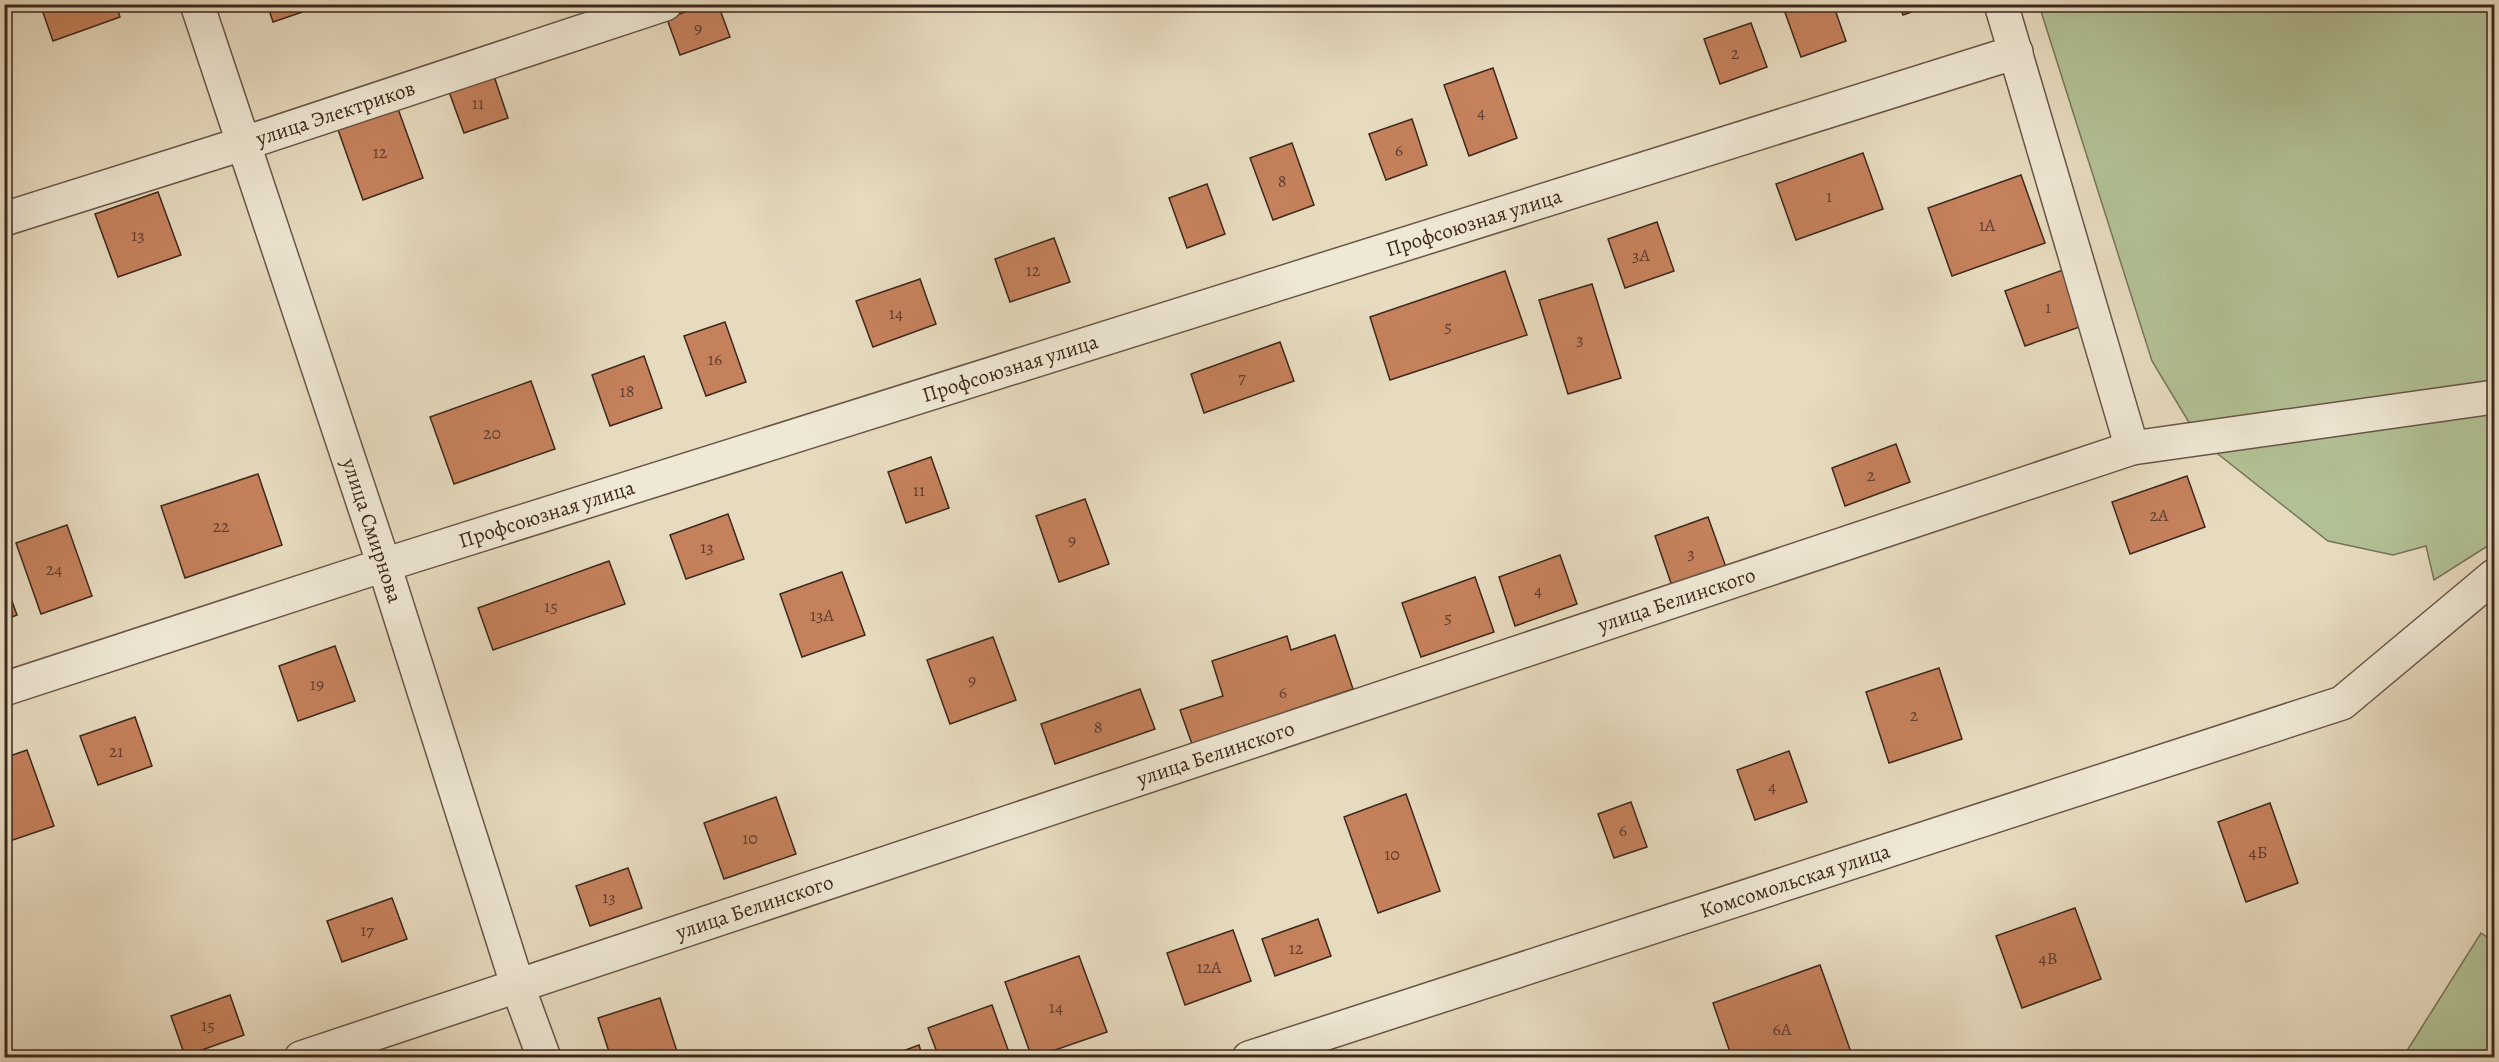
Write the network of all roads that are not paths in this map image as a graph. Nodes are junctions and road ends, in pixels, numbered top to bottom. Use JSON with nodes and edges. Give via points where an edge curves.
{"nodes":[{"id":1,"x":197,"y":4,"type":"edge"},
{"id":2,"x":665,"y":4,"type":"edge"},
{"id":3,"x":2001,"y":4,"type":"edge"},
{"id":4,"x":2016,"y":52,"type":"junction"},
{"id":5,"x":242,"y":144,"type":"junction"},
{"id":6,"x":4,"y":219,"type":"edge"},
{"id":7,"x":2494,"y":397,"type":"edge"},
{"id":8,"x":2132,"y":448,"type":"junction"},
{"id":9,"x":384,"y":565,"type":"junction"},
{"id":10,"x":2494,"y":576,"type":"edge"},
{"id":11,"x":4,"y":689,"type":"edge"},
{"id":12,"x":518,"y":987,"type":"junction"},
{"id":13,"x":301,"y":1058,"type":"edge"},
{"id":14,"x":544,"y":1058,"type":"edge"},
{"id":15,"x":1248,"y":1058,"type":"edge"}],
"edges":[{"from":1,"to":5,"type":"street","name":"улица Смирнова"},
{"from":2,"to":5,"type":"street","name":"улица Электриков"},
{"from":3,"to":4,"type":"street"},
{"from":4,"to":8,"type":"street"},
{"from":4,"to":9,"type":"street","name":"Профсоюзная улица"},
{"from":5,"to":6,"type":"street","name":"улица Электриков"},
{"from":5,"to":9,"type":"street","name":"улица Смирнова"},
{"from":7,"to":8,"type":"street","name":"улица Белинского"},
{"from":8,"to":12,"type":"street","name":"улица Белинского"},
{"from":9,"to":11,"type":"street","name":"Профсоюзная улица"},
{"from":9,"to":12,"type":"street","name":"улица Смирнова"},
{"from":10,"to":15,"type":"street","name":"Комсомольская улица","via":[[2342,703]]},
{"from":12,"to":13,"type":"street","name":"улица Белинского"},
{"from":12,"to":14,"type":"street","name":"улица Смирнова"}]}
